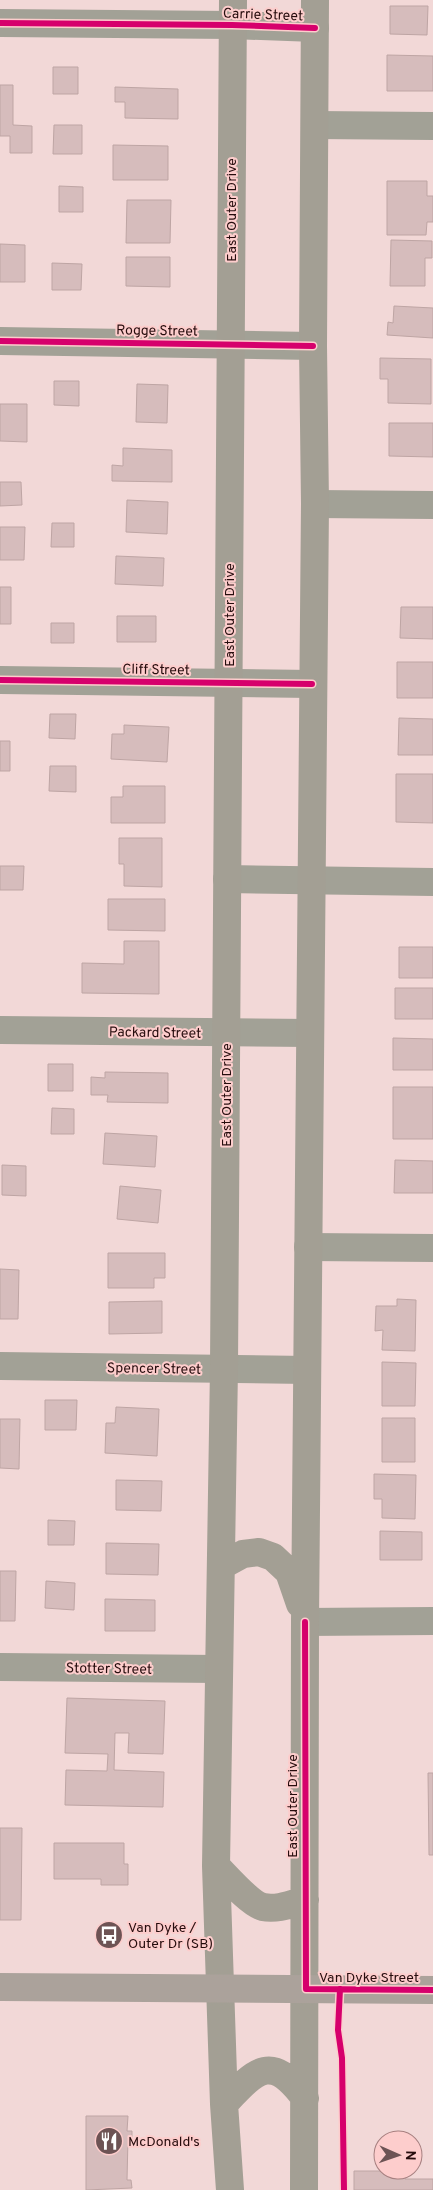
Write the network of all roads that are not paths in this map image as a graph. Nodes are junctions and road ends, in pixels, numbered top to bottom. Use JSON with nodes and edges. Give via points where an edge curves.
{"nodes":[{"id":1,"x":315,"y":0,"type":"edge"},
{"id":2,"x":233,"y":13,"type":"edge"},
{"id":3,"x":0,"y":22,"type":"edge"},
{"id":4,"x":315,"y":28,"type":"junction"},
{"id":5,"x":315,"y":125,"type":"junction"},
{"id":6,"x":433,"y":126,"type":"edge"},
{"id":7,"x":0,"y":341,"type":"edge"},
{"id":8,"x":230,"y":343,"type":"junction"},
{"id":9,"x":313,"y":346,"type":"junction"},
{"id":10,"x":315,"y":504,"type":"junction"},
{"id":11,"x":433,"y":505,"type":"edge"},
{"id":12,"x":0,"y":680,"type":"edge"},
{"id":13,"x":228,"y":683,"type":"junction"},
{"id":14,"x":312,"y":684,"type":"junction"},
{"id":15,"x":227,"y":879,"type":"junction"},
{"id":16,"x":311,"y":880,"type":"junction"},
{"id":17,"x":433,"y":882,"type":"edge"},
{"id":18,"x":0,"y":1030,"type":"edge"},
{"id":19,"x":226,"y":1032,"type":"junction"},
{"id":20,"x":310,"y":1033,"type":"junction"},
{"id":21,"x":308,"y":1247,"type":"junction"},
{"id":22,"x":433,"y":1248,"type":"edge"},
{"id":23,"x":0,"y":1366,"type":"edge"},
{"id":24,"x":224,"y":1368,"type":"junction"},
{"id":25,"x":307,"y":1370,"type":"junction"},
{"id":26,"x":221,"y":1566,"type":"junction"},
{"id":27,"x":433,"y":1621,"type":"edge"},
{"id":28,"x":306,"y":1622,"type":"junction"},
{"id":29,"x":0,"y":1667,"type":"edge"},
{"id":30,"x":219,"y":1669,"type":"junction"},
{"id":31,"x":216,"y":1866,"type":"junction"},
{"id":32,"x":305,"y":1900,"type":"junction"},
{"id":33,"x":0,"y":1987,"type":"edge"},
{"id":34,"x":221,"y":1988,"type":"junction"},
{"id":35,"x":306,"y":1989,"type":"junction"},
{"id":36,"x":433,"y":1990,"type":"edge"},
{"id":37,"x":305,"y":2098,"type":"junction"},
{"id":38,"x":224,"y":2104,"type":"junction"},
{"id":39,"x":230,"y":2190,"type":"edge"},
{"id":40,"x":304,"y":2190,"type":"edge"}],
"edges":[{"from":1,"to":4,"type":"main road","name":"East Outer Drive"},
{"from":2,"to":3,"type":"street","name":"Carrie Street"},
{"from":2,"to":4,"type":"street","name":"Carrie Street"},
{"from":2,"to":8,"type":"main road","name":"East Outer Drive"},
{"from":4,"to":5,"type":"main road","name":"East Outer Drive"},
{"from":5,"to":6,"type":"street"},
{"from":5,"to":9,"type":"main road","name":"East Outer Drive"},
{"from":7,"to":8,"type":"street","name":"Rogge Street"},
{"from":8,"to":9,"type":"street","name":"Rogge Street"},
{"from":8,"to":13,"type":"main road","name":"East Outer Drive"},
{"from":9,"to":10,"type":"main road","name":"East Outer Drive"},
{"from":10,"to":11,"type":"street"},
{"from":10,"to":14,"type":"main road","name":"East Outer Drive"},
{"from":12,"to":13,"type":"street","name":"Cliff Street"},
{"from":13,"to":14,"type":"street","name":"Cliff Street"},
{"from":13,"to":15,"type":"main road","name":"East Outer Drive"},
{"from":14,"to":16,"type":"main road","name":"East Outer Drive"},
{"from":15,"to":16,"type":"street"},
{"from":15,"to":19,"type":"main road","name":"East Outer Drive"},
{"from":16,"to":17,"type":"street"},
{"from":16,"to":20,"type":"main road","name":"East Outer Drive"},
{"from":18,"to":19,"type":"street","name":"Packard Street"},
{"from":19,"to":20,"type":"street","name":"Packard Street"},
{"from":19,"to":24,"type":"main road","name":"East Outer Drive"},
{"from":20,"to":21,"type":"main road","name":"East Outer Drive"},
{"from":21,"to":22,"type":"street"},
{"from":21,"to":25,"type":"main road","name":"East Outer Drive"},
{"from":23,"to":24,"type":"street","name":"Spencer Street"},
{"from":24,"to":25,"type":"street","name":"Spencer Street"},
{"from":24,"to":26,"type":"main road","name":"East Outer Drive"},
{"from":25,"to":28,"type":"main road","name":"East Outer Drive"},
{"from":26,"to":28,"type":"main road","via":[[243,1554],[259,1552],[273,1557],[289,1572]]},
{"from":26,"to":30,"type":"main road","name":"East Outer Drive"},
{"from":27,"to":28,"type":"street"},
{"from":28,"to":32,"type":"main road","name":"East Outer Drive"},
{"from":29,"to":30,"type":"street","name":"Stotter Street"},
{"from":30,"to":31,"type":"main road","name":"East Outer Drive"},
{"from":31,"to":32,"type":"main road","via":[[261,1907],[280,1907]]},
{"from":31,"to":34,"type":"main road","name":"East Outer Drive"},
{"from":32,"to":35,"type":"main road","name":"East Outer Drive"},
{"from":33,"to":34,"type":"main road","name":"Van Dyke Street"},
{"from":34,"to":35,"type":"main road","name":"Van Dyke Street"},
{"from":34,"to":38,"type":"main road","name":"East Outer Drive"},
{"from":35,"to":36,"type":"main road","name":"Van Dyke Street"},
{"from":35,"to":37,"type":"main road","name":"East Outer Drive"},
{"from":37,"to":38,"type":"main road","via":[[292,2081],[277,2070],[264,2071],[246,2080]]},
{"from":37,"to":40,"type":"main road","name":"East Outer Drive"},
{"from":38,"to":39,"type":"main road","name":"East Outer Drive"}]}
